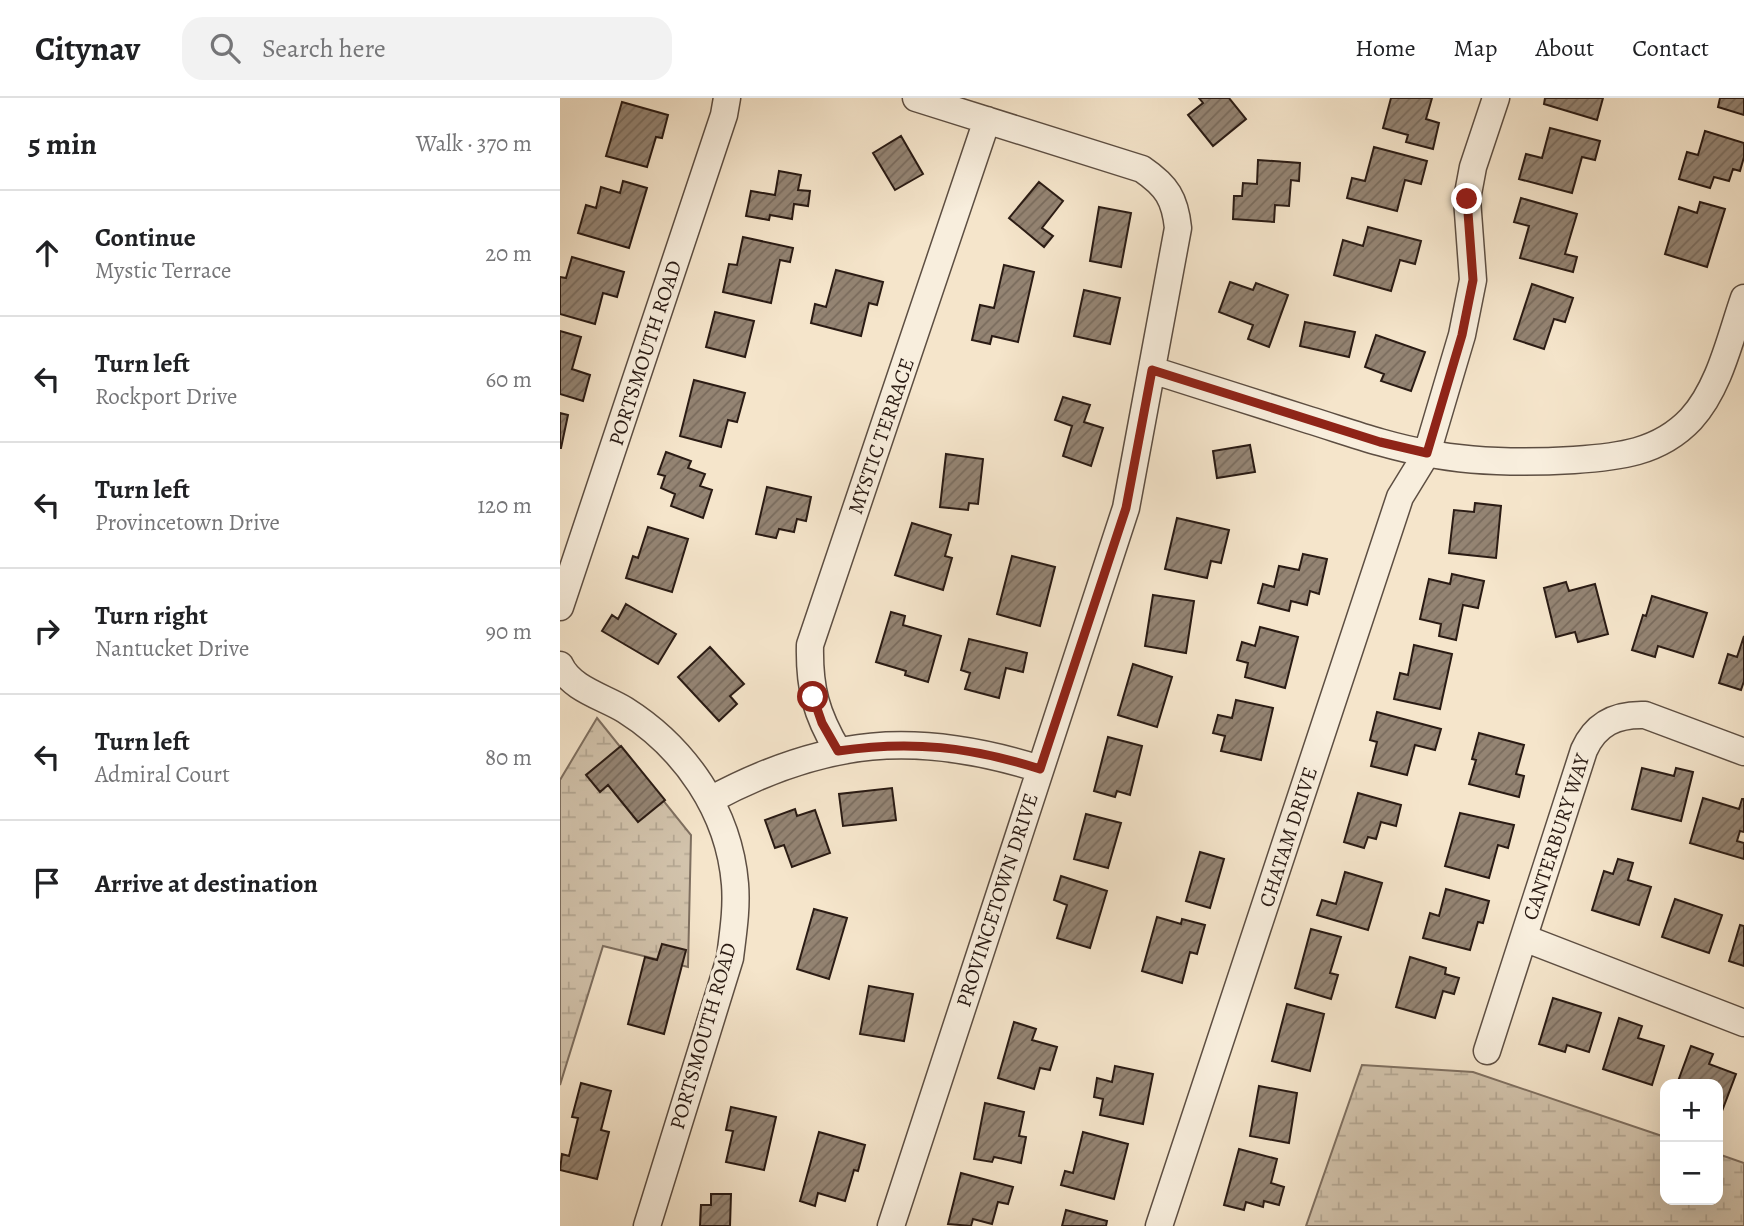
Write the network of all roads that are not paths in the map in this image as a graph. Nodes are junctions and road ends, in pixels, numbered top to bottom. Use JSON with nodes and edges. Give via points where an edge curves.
{"nodes":[{"id":1,"x":727,"y":98,"type":"edge"},
{"id":2,"x":916,"y":98,"type":"edge"},
{"id":3,"x":1496,"y":98,"type":"edge"},
{"id":4,"x":987,"y":120,"type":"junction"},
{"id":5,"x":1744,"y":299,"type":"edge"},
{"id":6,"x":1734,"y":359,"type":"edge"},
{"id":7,"x":1152,"y":370,"type":"junction"},
{"id":8,"x":1427,"y":453,"type":"junction"},
{"id":9,"x":560,"y":607,"type":"edge"},
{"id":10,"x":560,"y":666,"type":"edge"},
{"id":11,"x":838,"y":751,"type":"junction"},
{"id":12,"x":1744,"y":752,"type":"edge"},
{"id":13,"x":1040,"y":769,"type":"junction"},
{"id":14,"x":710,"y":800,"type":"junction"},
{"id":15,"x":1524,"y":938,"type":"junction"},
{"id":16,"x":1744,"y":1023,"type":"edge"},
{"id":17,"x":1487,"y":1051,"type":"dead end"},
{"id":18,"x":647,"y":1226,"type":"edge"},
{"id":19,"x":891,"y":1226,"type":"edge"},
{"id":20,"x":1159,"y":1226,"type":"edge"}],
"edges":[{"from":1,"to":9,"type":"street","name":"PORTSMOUTH ROAD"},
{"from":2,"to":4,"type":"street","name":"PROVINCETOWN DRIVE"},
{"from":3,"to":8,"type":"street","name":"CHATAM DRIVE","via":[[1467,199],[1471,291]]},
{"from":4,"to":7,"type":"street","name":"PROVINCETOWN DRIVE","via":[[1142,169],[1169,194],[1178,229]]},
{"from":4,"to":11,"type":"street","name":"MYSTIC TERRACE","via":[[810,645],[813,697]]},
{"from":5,"to":6,"type":"street"},
{"from":6,"to":8,"type":"street","via":[[1690,419],[1647,450],[1620,457],[1517,463]]},
{"from":7,"to":8,"type":"street"},
{"from":7,"to":13,"type":"street","name":"PROVINCETOWN DRIVE","via":[[1126,508]]},
{"from":8,"to":20,"type":"street","name":"CHATAM DRIVE","via":[[1400,497]]},
{"from":10,"to":14,"type":"street","name":"PORTSMOUTH ROAD","via":[[576,684],[643,721],[667,742]]},
{"from":11,"to":13,"type":"street","via":[[905,744],[951,747]]},
{"from":11,"to":14,"type":"street","via":[[795,761]]},
{"from":12,"to":15,"type":"street","name":"CANTERBURY WAY","via":[[1645,715],[1628,714],[1599,728],[1584,750]]},
{"from":13,"to":19,"type":"street","name":"PROVINCETOWN DRIVE"},
{"from":14,"to":18,"type":"street","name":"PORTSMOUTH ROAD","via":[[735,883],[730,958]]},
{"from":15,"to":16,"type":"street","name":"CANTERBURY WAY"},
{"from":15,"to":17,"type":"street","name":"CANTERBURY WAY"}]}
